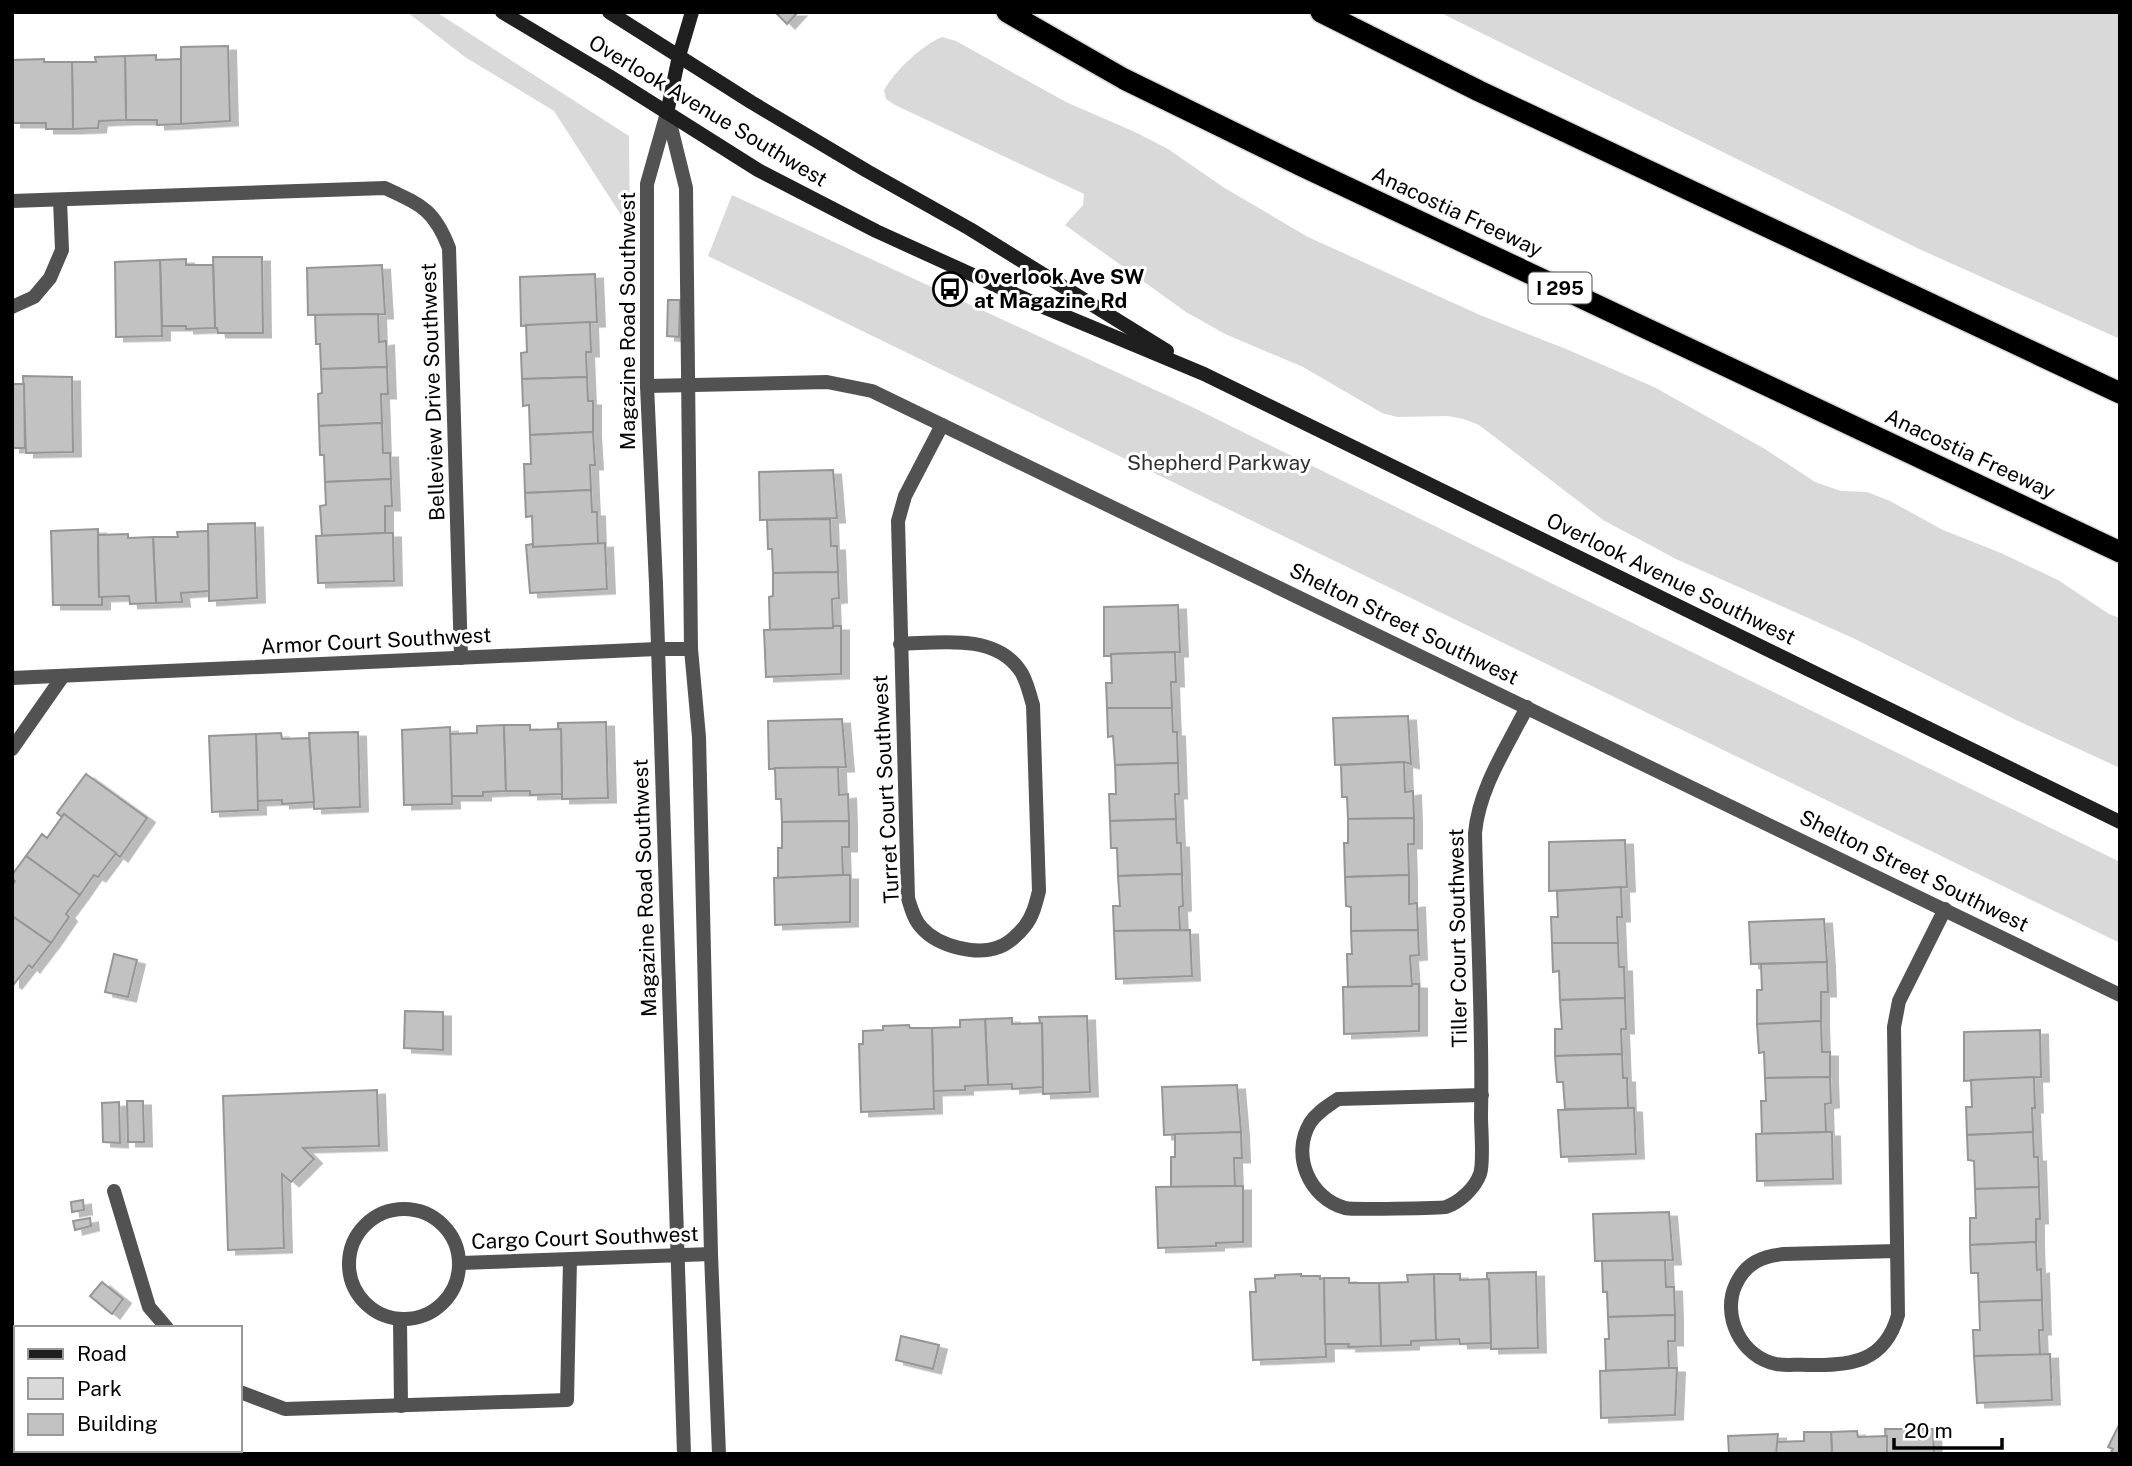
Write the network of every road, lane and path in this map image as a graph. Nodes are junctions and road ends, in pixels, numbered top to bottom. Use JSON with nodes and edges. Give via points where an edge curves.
{"nodes":[{"id":1,"x":502,"y":12,"type":"edge"},
{"id":2,"x":609,"y":12,"type":"edge"},
{"id":3,"x":692,"y":12,"type":"edge"},
{"id":4,"x":1007,"y":12,"type":"edge"},
{"id":5,"x":1321,"y":12,"type":"edge"},
{"id":6,"x":679,"y":56,"type":"junction"},
{"id":7,"x":667,"y":113,"type":"junction"},
{"id":8,"x":60,"y":200,"type":"junction"},
{"id":9,"x":12,"y":201,"type":"edge"},
{"id":10,"x":12,"y":307,"type":"edge"},
{"id":11,"x":2022,"y":348,"type":"junction"},
{"id":12,"x":1204,"y":374,"type":"junction"},
{"id":13,"x":2120,"y":380,"type":"edge"},
{"id":14,"x":687,"y":384,"type":"junction"},
{"id":15,"x":647,"y":386,"type":"junction"},
{"id":16,"x":2120,"y":393,"type":"edge"},
{"id":17,"x":942,"y":425,"type":"junction"},
{"id":18,"x":2120,"y":552,"type":"edge"},
{"id":19,"x":900,"y":644,"type":"junction"},
{"id":20,"x":657,"y":649,"type":"junction"},
{"id":21,"x":691,"y":649,"type":"junction"},
{"id":22,"x":461,"y":658,"type":"junction"},
{"id":23,"x":63,"y":676,"type":"junction"},
{"id":24,"x":12,"y":678,"type":"edge"},
{"id":25,"x":1527,"y":707,"type":"junction"},
{"id":26,"x":12,"y":749,"type":"edge"},
{"id":27,"x":2120,"y":822,"type":"edge"},
{"id":28,"x":1944,"y":909,"type":"junction"},
{"id":29,"x":2120,"y":995,"type":"edge"},
{"id":30,"x":1482,"y":1096,"type":"junction"},
{"id":31,"x":114,"y":1191,"type":"dead end"},
{"id":32,"x":1896,"y":1251,"type":"junction"},
{"id":33,"x":678,"y":1254,"type":"junction"},
{"id":34,"x":711,"y":1254,"type":"junction"},
{"id":35,"x":570,"y":1260,"type":"junction"},
{"id":36,"x":461,"y":1264,"type":"junction"},
{"id":37,"x":400,"y":1320,"type":"junction"},
{"id":38,"x":165,"y":1326,"type":"edge"},
{"id":39,"x":242,"y":1393,"type":"edge"},
{"id":40,"x":401,"y":1406,"type":"junction"},
{"id":41,"x":684,"y":1454,"type":"edge"},
{"id":42,"x":719,"y":1454,"type":"edge"}],
"edges":[{"from":1,"to":7,"type":"street","name":"Overlook Avenue Southwest"},
{"from":2,"to":6,"type":"street","name":"Overlook Avenue Southwest"},
{"from":3,"to":6,"type":"street"},
{"from":4,"to":18,"type":"highway","name":"Anacostia Freeway","number":"I 295","via":[[1124,79],[1290,160]]},
{"from":5,"to":11,"type":"highway"},
{"from":6,"to":7,"type":"street"},
{"from":6,"to":12,"type":"street","name":"Overlook Avenue Southwest"},
{"from":7,"to":12,"type":"street","name":"Overlook Avenue Southwest","via":[[758,170],[876,231]]},
{"from":7,"to":14,"type":"street","via":[[685,188]]},
{"from":7,"to":15,"type":"street","name":"Magazine Road Southwest","via":[[647,184]]},
{"from":8,"to":9,"type":"street","name":"Belleview Drive Southwest"},
{"from":8,"to":10,"type":"street","via":[[62,250],[50,278],[34,297]]},
{"from":8,"to":22,"type":"street","name":"Belleview Drive Southwest","via":[[385,188],[421,205],[436,220],[449,248]]},
{"from":11,"to":13,"type":"highway"},
{"from":11,"to":16,"type":"highway"},
{"from":12,"to":27,"type":"street","name":"Overlook Avenue Southwest"},
{"from":14,"to":15,"type":"street","name":"Shelton Street Southwest"},
{"from":14,"to":17,"type":"street","name":"Shelton Street Southwest","via":[[851,385]]},
{"from":14,"to":21,"type":"street"},
{"from":15,"to":20,"type":"street","name":"Magazine Road Southwest"},
{"from":17,"to":19,"type":"street","name":"Turret Court Southwest","via":[[900,508]]},
{"from":17,"to":25,"type":"street","name":"Shelton Street Southwest"},
{"from":19,"to":19,"type":"street","name":"Turret Court Southwest","via":[[972,643],[993,648],[1009,658],[1027,685],[1033,705],[1039,891],[1026,926],[1000,947],[969,950],[951,945],[922,928],[908,898]]},
{"from":20,"to":21,"type":"street","name":"Armor Court Southwest"},
{"from":20,"to":22,"type":"street","name":"Armor Court Southwest"},
{"from":20,"to":33,"type":"street","name":"Magazine Road Southwest"},
{"from":21,"to":34,"type":"street","via":[[699,737]]},
{"from":22,"to":23,"type":"street","name":"Armor Court Southwest"},
{"from":23,"to":24,"type":"street","name":"Armor Court Southwest"},
{"from":23,"to":26,"type":"street"},
{"from":25,"to":28,"type":"street","name":"Shelton Street Southwest"},
{"from":25,"to":30,"type":"street","name":"Tiller Court Southwest","via":[[1484,793],[1476,820]]},
{"from":28,"to":29,"type":"street","name":"Shelton Street Southwest"},
{"from":28,"to":32,"type":"street","via":[[1895,1014]]},
{"from":30,"to":30,"type":"street","name":"Tiller Court Southwest","via":[[1338,1099],[1322,1109],[1303,1139],[1306,1174],[1321,1195],[1346,1208],[1445,1207],[1467,1194],[1480,1173]]},
{"from":31,"to":38,"type":"street","via":[[149,1307]]},
{"from":32,"to":32,"type":"street","via":[[1784,1254],[1755,1261],[1745,1269],[1731,1296],[1734,1329],[1757,1354],[1776,1364],[1837,1366],[1862,1359],[1880,1349],[1894,1329],[1898,1315]]},
{"from":33,"to":34,"type":"street","name":"Cargo Court Southwest"},
{"from":33,"to":35,"type":"street","name":"Cargo Court Southwest"},
{"from":33,"to":41,"type":"street","name":"Magazine Road Southwest"},
{"from":34,"to":42,"type":"street"},
{"from":35,"to":36,"type":"street","name":"Cargo Court Southwest"},
{"from":35,"to":40,"type":"street","via":[[567,1400]]},
{"from":36,"to":37,"type":"street","via":[[453,1288],[440,1306],[421,1317]]},
{"from":36,"to":37,"type":"street","via":[[445,1227],[428,1214],[386,1211],[366,1223],[353,1240],[348,1260],[351,1282],[362,1301],[379,1314]]},
{"from":37,"to":40,"type":"street"},
{"from":39,"to":40,"type":"street","via":[[285,1409]]}]}
